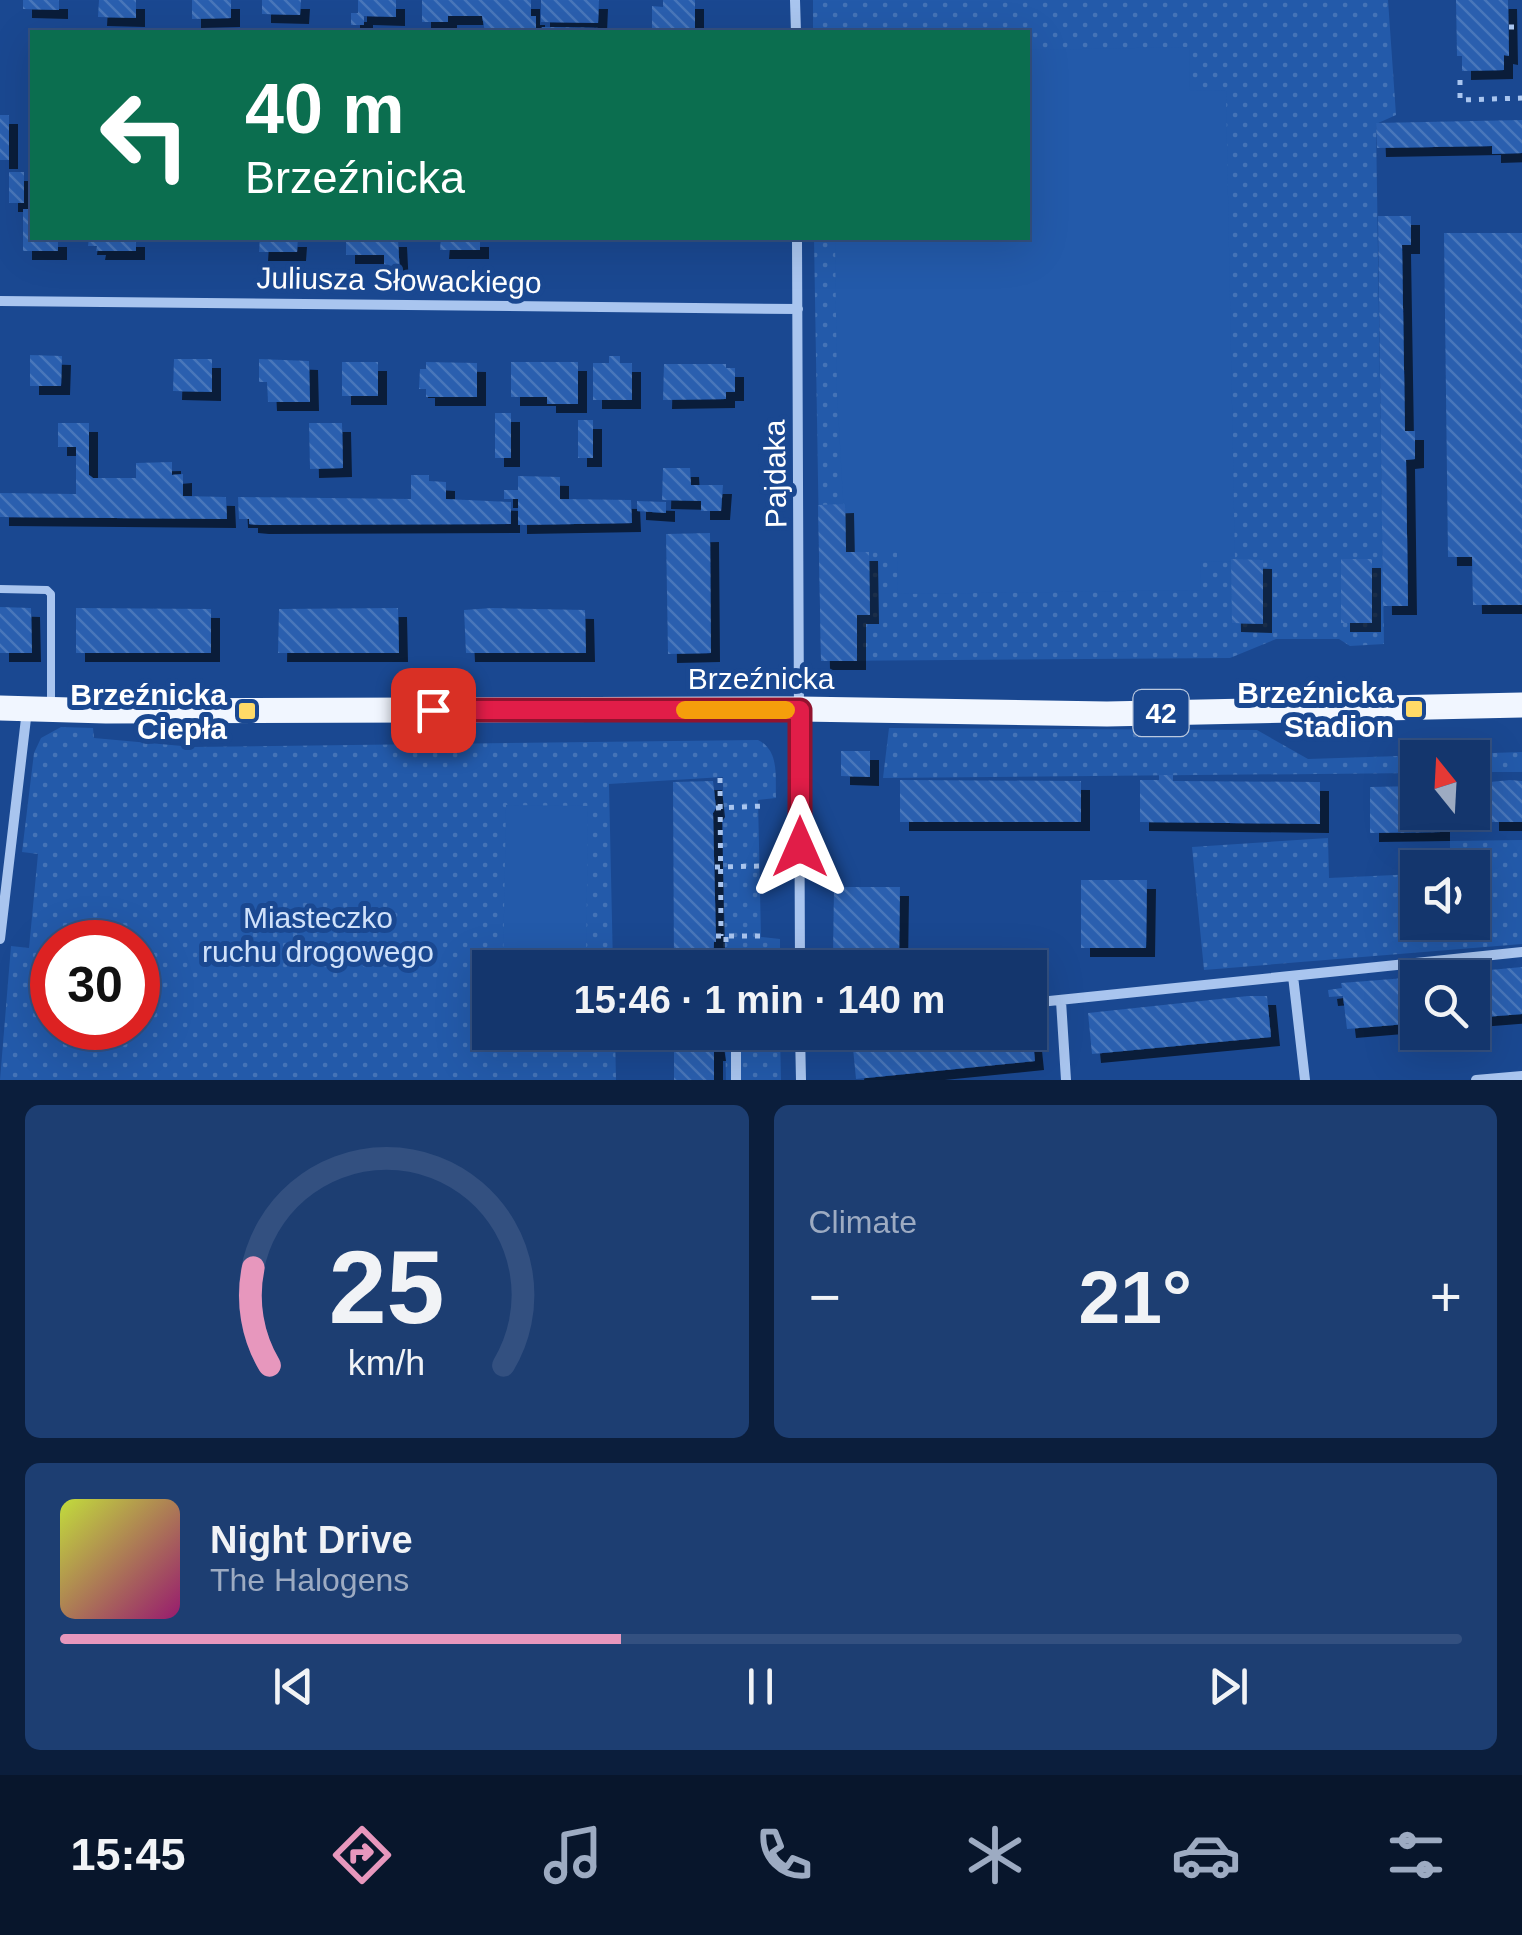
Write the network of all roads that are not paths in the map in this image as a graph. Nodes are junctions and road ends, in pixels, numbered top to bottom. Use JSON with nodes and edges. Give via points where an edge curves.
{"nodes":[{"id":1,"x":796,"y":0,"type":"edge"},
{"id":2,"x":796,"y":30,"type":"edge"},
{"id":3,"x":797,"y":240,"type":"edge"},
{"id":4,"x":0,"y":302,"type":"edge"},
{"id":5,"x":798,"y":309,"type":"junction"},
{"id":6,"x":0,"y":589,"type":"edge"},
{"id":7,"x":1522,"y":705,"type":"edge"},
{"id":8,"x":0,"y":708,"type":"edge"},
{"id":9,"x":39,"y":709,"type":"junction"},
{"id":10,"x":800,"y":710,"type":"junction"},
{"id":11,"x":0,"y":939,"type":"edge"},
{"id":12,"x":800,"y":950,"type":"edge"},
{"id":13,"x":1522,"y":952,"type":"edge"},
{"id":14,"x":1293,"y":976,"type":"junction"},
{"id":15,"x":1060,"y":1001,"type":"junction"},
{"id":16,"x":1047,"y":1002,"type":"edge"},
{"id":17,"x":736,"y":1050,"type":"edge"},
{"id":18,"x":800,"y":1050,"type":"edge"},
{"id":19,"x":1522,"y":1076,"type":"edge"},
{"id":20,"x":736,"y":1080,"type":"edge"},
{"id":21,"x":800,"y":1080,"type":"edge"},
{"id":22,"x":1066,"y":1080,"type":"edge"},
{"id":23,"x":1305,"y":1080,"type":"edge"},
{"id":24,"x":1476,"y":1080,"type":"edge"}],
"edges":[{"from":1,"to":2,"type":"street"},
{"from":3,"to":5,"type":"street","name":"Pajdaka"},
{"from":4,"to":5,"type":"street","name":"Juliusza Słowackiego"},
{"from":5,"to":10,"type":"street","name":"Pajdaka"},
{"from":6,"to":9,"type":"lane","via":[[51,594]]},
{"from":7,"to":10,"type":"main road","name":"Brzeźnicka","number":"42","via":[[1106,714]]},
{"from":8,"to":9,"type":"main road","name":"Brzeźnicka","number":"42"},
{"from":9,"to":10,"type":"main road","name":"Brzeźnicka","number":"42"},
{"from":9,"to":11,"type":"street"},
{"from":10,"to":12,"type":"street","name":"Pajdaka"},
{"from":13,"to":14,"type":"street"},
{"from":14,"to":15,"type":"street"},
{"from":14,"to":23,"type":"street"},
{"from":15,"to":16,"type":"street"},
{"from":15,"to":22,"type":"street"},
{"from":17,"to":20,"type":"street"},
{"from":18,"to":21,"type":"street"},
{"from":19,"to":24,"type":"street"}]}
